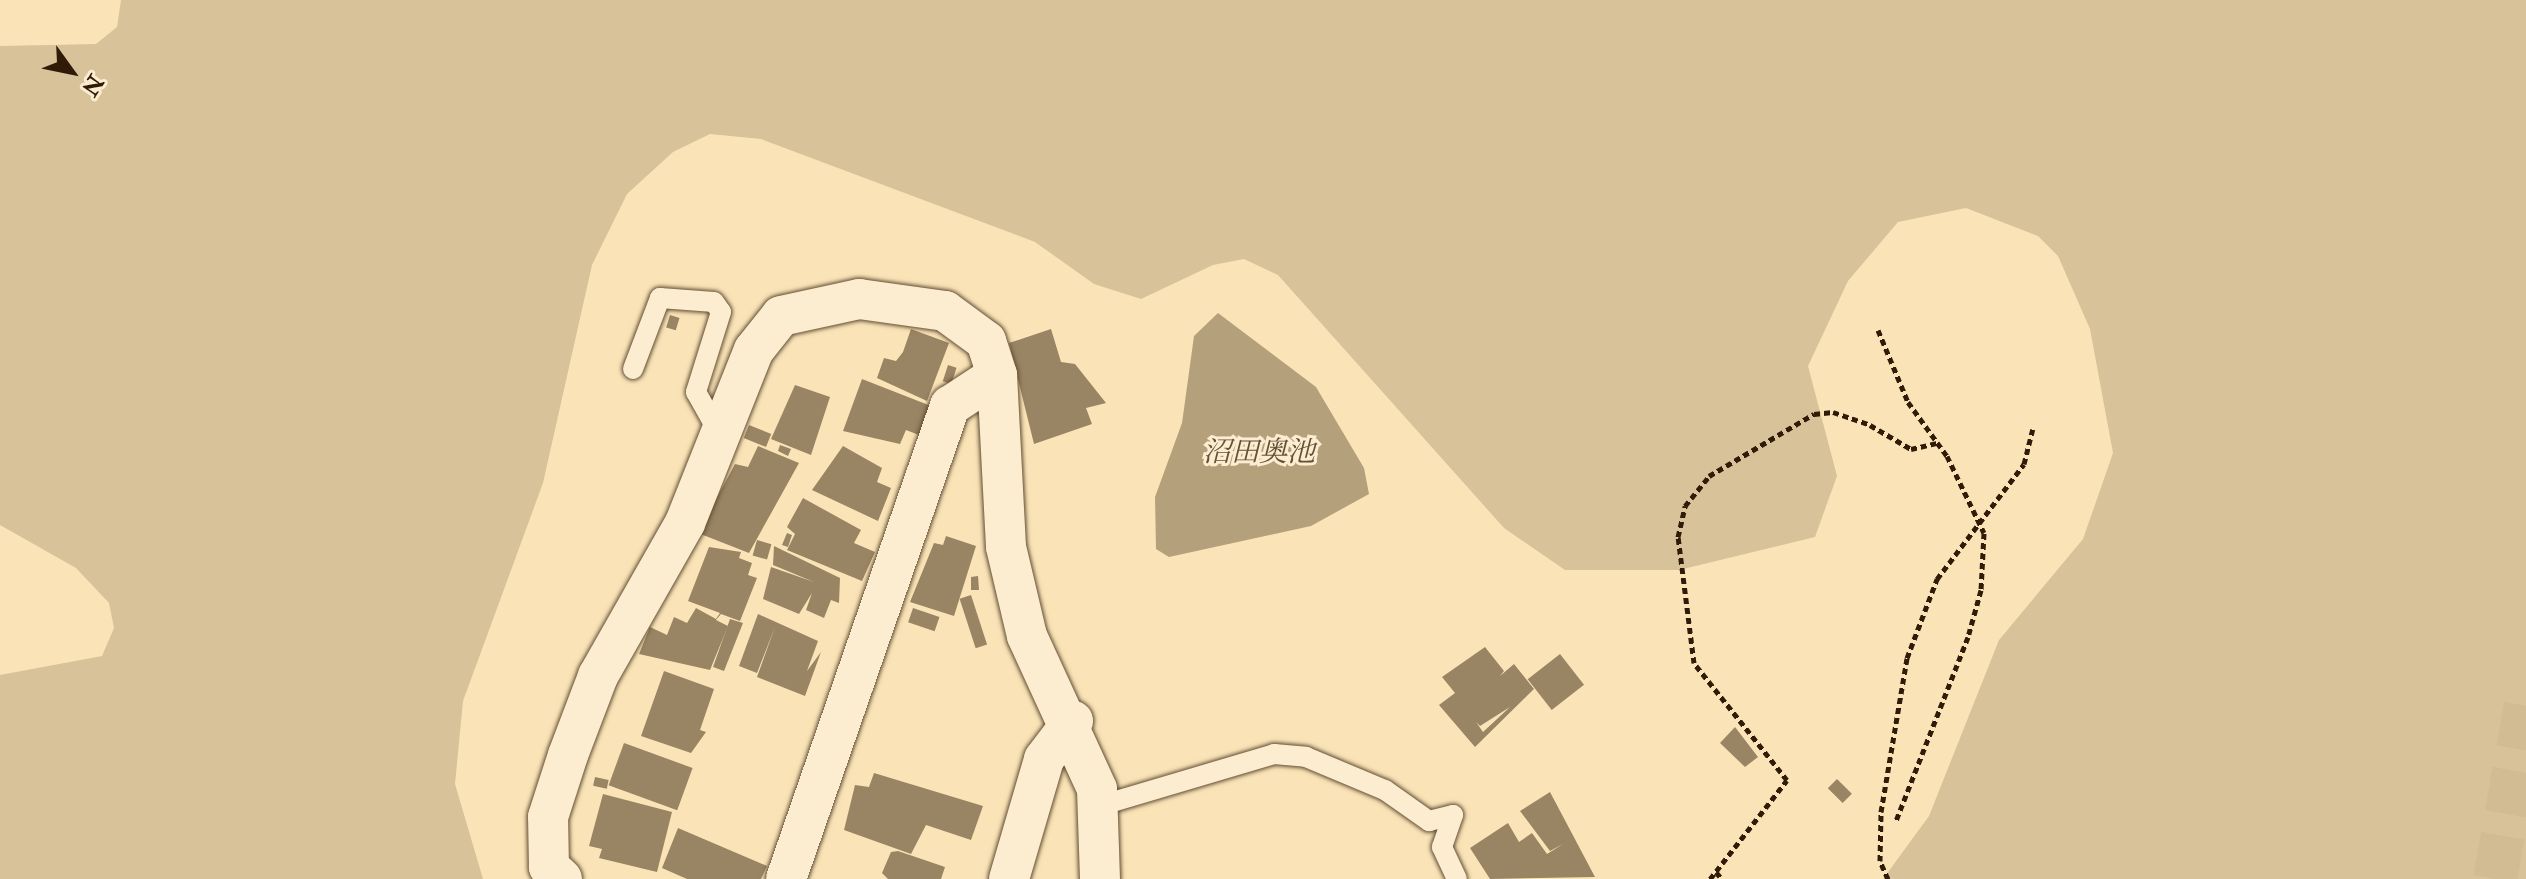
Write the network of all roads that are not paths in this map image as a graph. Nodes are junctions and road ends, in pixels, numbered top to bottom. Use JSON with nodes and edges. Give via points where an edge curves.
{"nodes":[{"id":1,"x":633,"y":369,"type":"dead end"},
{"id":2,"x":997,"y":375,"type":"junction"},
{"id":3,"x":719,"y":433,"type":"junction"},
{"id":4,"x":1073,"y":721,"type":"junction"},
{"id":5,"x":1099,"y":806,"type":"junction"},
{"id":6,"x":562,"y":879,"type":"edge"},
{"id":7,"x":786,"y":879,"type":"edge"},
{"id":8,"x":1009,"y":879,"type":"edge"},
{"id":9,"x":1100,"y":879,"type":"edge"},
{"id":10,"x":1457,"y":879,"type":"edge"}],
"edges":[{"from":1,"to":3,"type":"lane","via":[[660,298],[714,302],[721,312],[696,392]]},
{"from":2,"to":3,"type":"street","via":[[986,341],[945,311],[900,302],[820,303],[781,316],[764,333]]},
{"from":2,"to":4,"type":"street","via":[[1006,547],[1027,636]]},
{"from":2,"to":7,"type":"street","via":[[950,406]]},
{"from":3,"to":6,"type":"street","via":[[685,523],[598,676],[568,755],[548,817],[549,867]]},
{"from":4,"to":5,"type":"street"},
{"from":4,"to":8,"type":"street","via":[[1044,759]]},
{"from":5,"to":9,"type":"street"},
{"from":5,"to":10,"type":"lane","via":[[1274,754],[1306,757],[1385,790],[1429,821],[1453,815],[1442,847]]}]}
